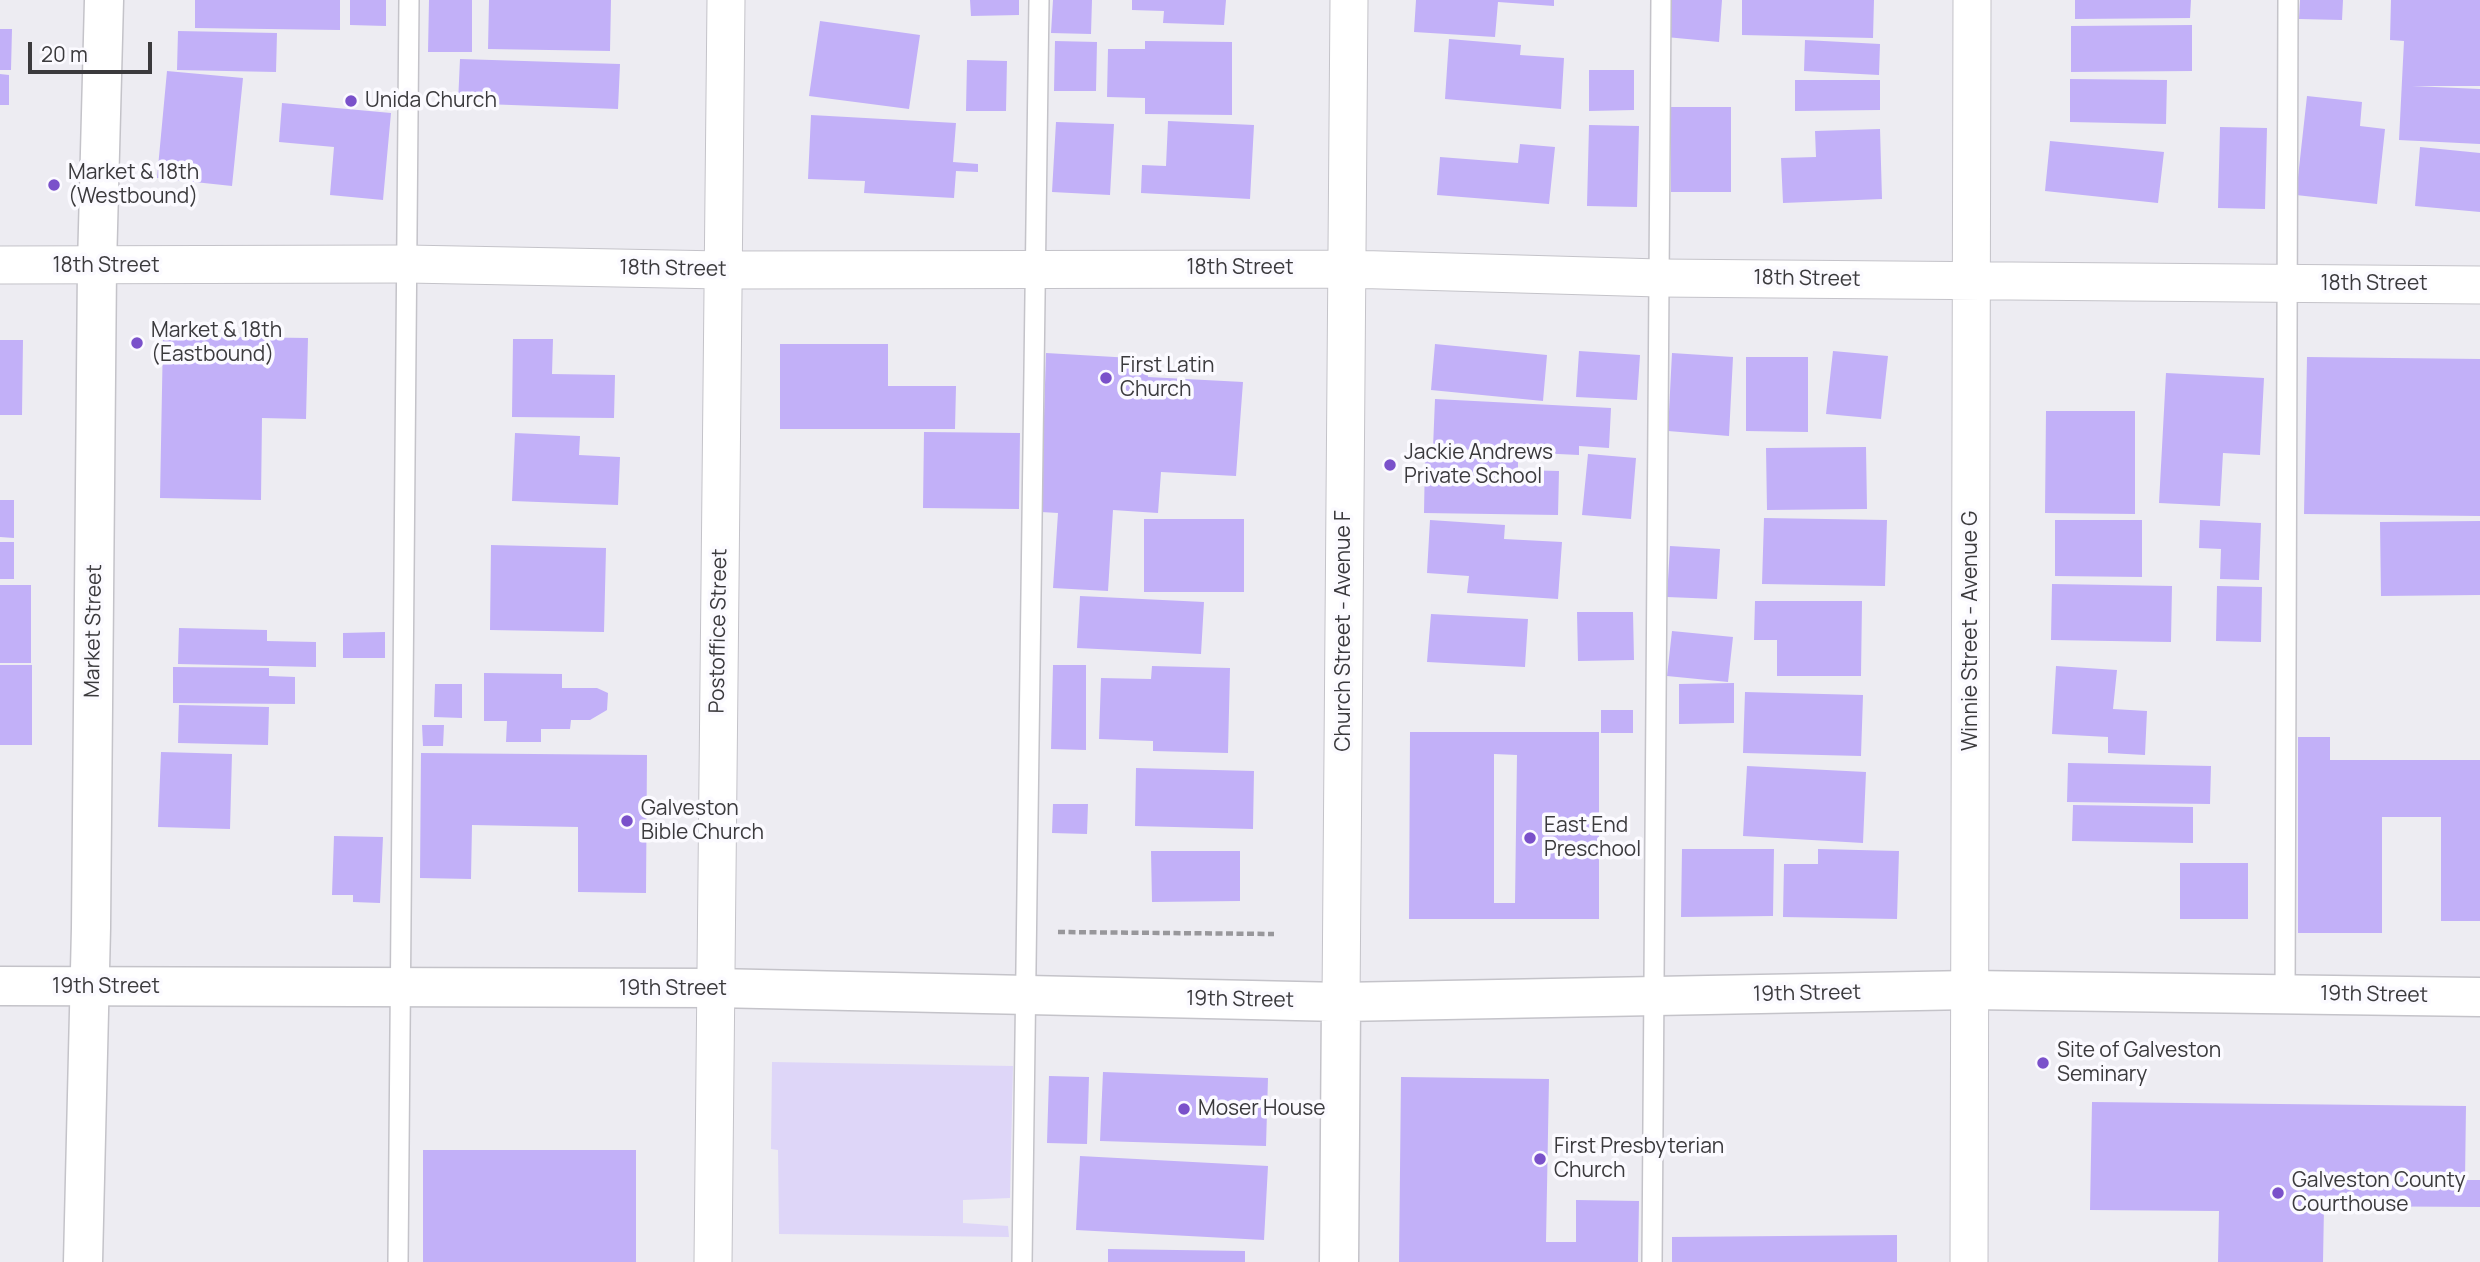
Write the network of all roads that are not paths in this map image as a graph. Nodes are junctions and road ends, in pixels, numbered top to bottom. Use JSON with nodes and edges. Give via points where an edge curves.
{"nodes":[{"id":1,"x":104,"y":0,"type":"edge"},
{"id":2,"x":409,"y":0,"type":"edge"},
{"id":3,"x":726,"y":0,"type":"edge"},
{"id":4,"x":1040,"y":0,"type":"edge"},
{"id":5,"x":1349,"y":0,"type":"edge"},
{"id":6,"x":1661,"y":0,"type":"edge"},
{"id":7,"x":1972,"y":0,"type":"edge"},
{"id":8,"x":2288,"y":0,"type":"edge"},
{"id":9,"x":407,"y":264,"type":"junction"},
{"id":10,"x":0,"y":265,"type":"edge"},
{"id":11,"x":97,"y":266,"type":"junction"},
{"id":12,"x":1037,"y":267,"type":"junction"},
{"id":13,"x":1347,"y":269,"type":"junction"},
{"id":14,"x":722,"y":270,"type":"junction"},
{"id":15,"x":1659,"y":278,"type":"junction"},
{"id":16,"x":1971,"y":281,"type":"junction"},
{"id":17,"x":2287,"y":284,"type":"junction"},
{"id":18,"x":2480,"y":285,"type":"edge"},
{"id":19,"x":0,"y":986,"type":"edge"},
{"id":20,"x":89,"y":986,"type":"junction"},
{"id":21,"x":400,"y":988,"type":"junction"},
{"id":22,"x":715,"y":988,"type":"junction"},
{"id":23,"x":1970,"y":990,"type":"junction"},
{"id":24,"x":2285,"y":995,"type":"junction"},
{"id":25,"x":1026,"y":996,"type":"junction"},
{"id":26,"x":1653,"y":997,"type":"junction"},
{"id":27,"x":2480,"y":997,"type":"edge"},
{"id":28,"x":1341,"y":1002,"type":"junction"},
{"id":29,"x":83,"y":1262,"type":"edge"},
{"id":30,"x":398,"y":1262,"type":"edge"},
{"id":31,"x":713,"y":1262,"type":"edge"},
{"id":32,"x":1022,"y":1262,"type":"edge"},
{"id":33,"x":1339,"y":1262,"type":"edge"},
{"id":34,"x":1652,"y":1262,"type":"edge"},
{"id":35,"x":1969,"y":1262,"type":"edge"}],
"edges":[{"from":1,"to":11,"type":"street","name":"Market Street"},
{"from":2,"to":9,"type":"lane"},
{"from":3,"to":14,"type":"street","name":"Postoffice Street"},
{"from":4,"to":12,"type":"lane"},
{"from":5,"to":13,"type":"street","name":"Church Street - Avenue F"},
{"from":6,"to":15,"type":"lane"},
{"from":7,"to":16,"type":"street","name":"Winnie Street - Avenue G"},
{"from":8,"to":17,"type":"lane"},
{"from":9,"to":11,"type":"street","name":"18th Street"},
{"from":9,"to":14,"type":"street","name":"18th Street"},
{"from":9,"to":21,"type":"lane"},
{"from":10,"to":11,"type":"street","name":"18th Street"},
{"from":11,"to":20,"type":"street","name":"Market Street"},
{"from":12,"to":13,"type":"street","name":"18th Street"},
{"from":12,"to":14,"type":"street","name":"18th Street"},
{"from":12,"to":25,"type":"lane"},
{"from":13,"to":15,"type":"street","name":"18th Street"},
{"from":13,"to":28,"type":"street","name":"Church Street - Avenue F"},
{"from":14,"to":22,"type":"street","name":"Postoffice Street"},
{"from":15,"to":16,"type":"street","name":"18th Street"},
{"from":15,"to":26,"type":"lane"},
{"from":16,"to":17,"type":"street","name":"18th Street"},
{"from":16,"to":23,"type":"street","name":"Winnie Street - Avenue G"},
{"from":17,"to":18,"type":"street","name":"18th Street"},
{"from":17,"to":24,"type":"lane"},
{"from":19,"to":20,"type":"street","name":"19th Street"},
{"from":20,"to":21,"type":"street","name":"19th Street"},
{"from":20,"to":29,"type":"street","name":"Market Street"},
{"from":21,"to":22,"type":"street","name":"19th Street"},
{"from":21,"to":30,"type":"lane"},
{"from":22,"to":25,"type":"street","name":"19th Street"},
{"from":22,"to":31,"type":"street","name":"Postoffice Street"},
{"from":23,"to":24,"type":"street","name":"19th Street"},
{"from":23,"to":26,"type":"street","name":"19th Street"},
{"from":23,"to":35,"type":"street","name":"Winnie Street - Avenue G"},
{"from":24,"to":27,"type":"street","name":"19th Street"},
{"from":25,"to":28,"type":"street","name":"19th Street"},
{"from":25,"to":32,"type":"lane"},
{"from":26,"to":28,"type":"street","name":"19th Street"},
{"from":26,"to":34,"type":"lane"},
{"from":28,"to":33,"type":"street","name":"Church Street - Avenue F"}]}
